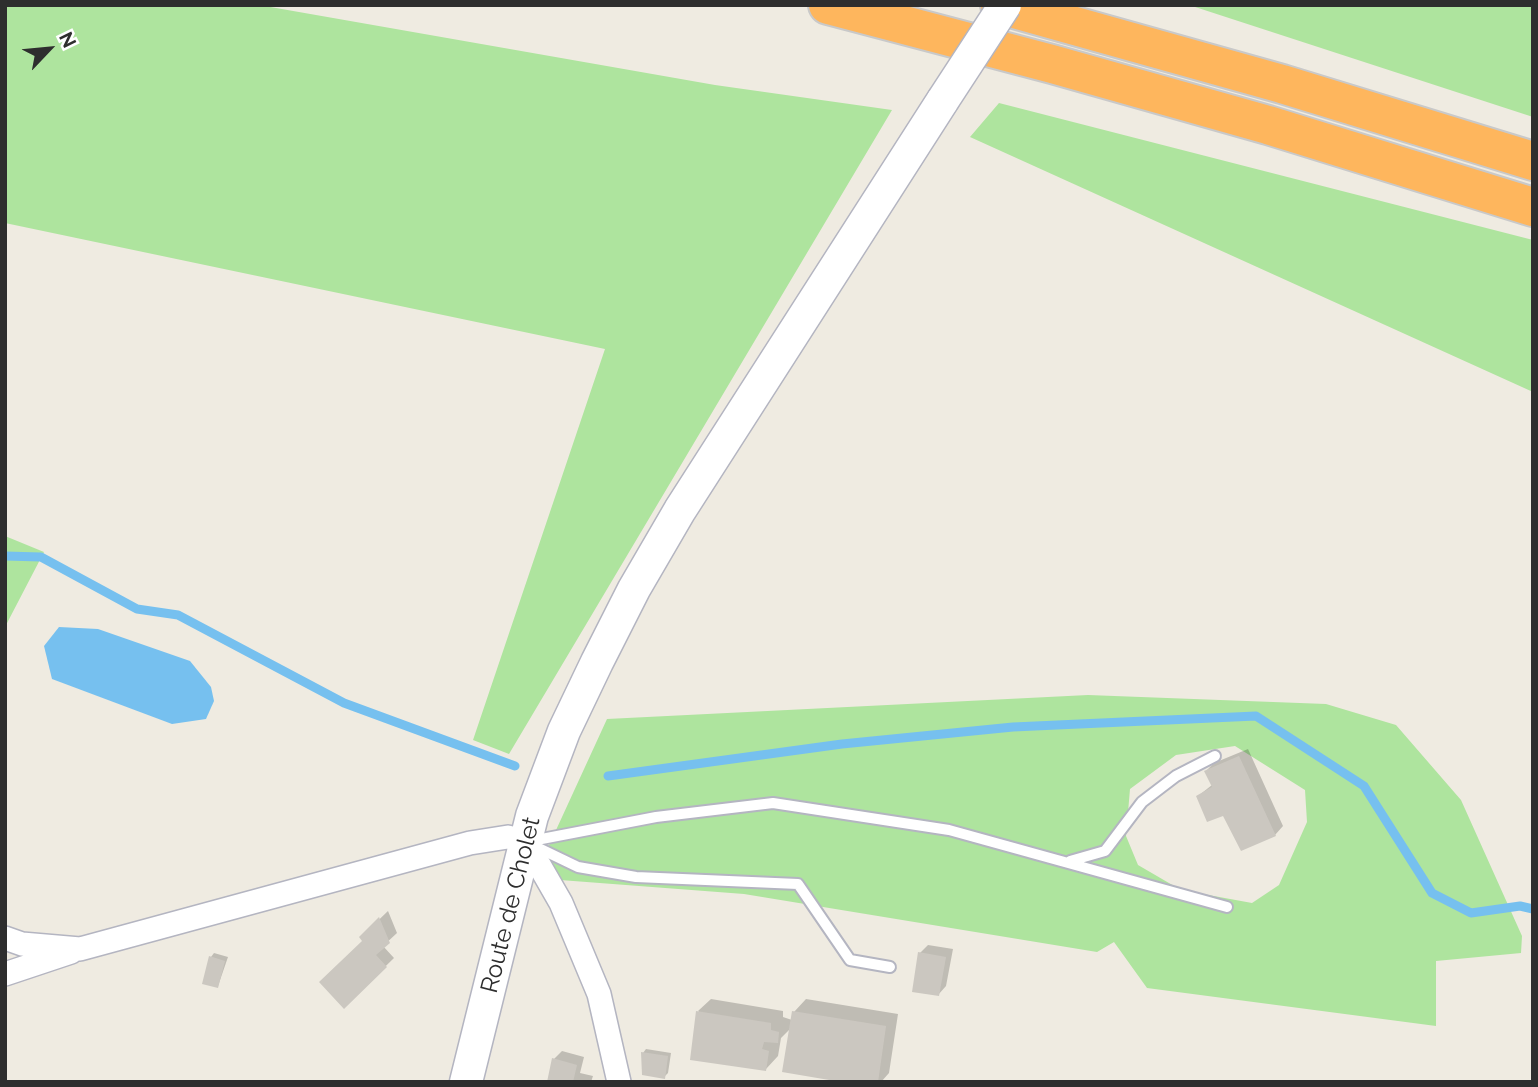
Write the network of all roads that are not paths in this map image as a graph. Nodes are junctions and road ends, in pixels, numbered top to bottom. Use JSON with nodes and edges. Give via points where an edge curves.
{"nodes":[{"id":1,"x":828,"y":5,"type":"edge"},
{"id":2,"x":1002,"y":5,"type":"edge"},
{"id":3,"x":1533,"y":161,"type":"edge"},
{"id":4,"x":1533,"y":207,"type":"edge"},
{"id":5,"x":1215,"y":756,"type":"dead end"},
{"id":6,"x":526,"y":842,"type":"junction"},
{"id":7,"x":1070,"y":861,"type":"junction"},
{"id":8,"x":1227,"y":906,"type":"dead end"},
{"id":9,"x":5,"y":938,"type":"edge"},
{"id":10,"x":80,"y":949,"type":"junction"},
{"id":11,"x":890,"y":967,"type":"dead end"},
{"id":12,"x":5,"y":974,"type":"edge"},
{"id":13,"x":466,"y":1082,"type":"edge"},
{"id":14,"x":620,"y":1082,"type":"edge"}],
"edges":[{"from":1,"to":4,"type":"highway","via":[[1243,118]]},
{"from":2,"to":3,"type":"highway"},
{"from":2,"to":6,"type":"main road","name":"Route de Cholet","bridge":true,"via":[[634,589],[564,731]]},
{"from":5,"to":7,"type":"lane","via":[[1142,802],[1105,851]]},
{"from":6,"to":7,"type":"lane","via":[[656,817],[773,803],[949,830]]},
{"from":6,"to":10,"type":"street","via":[[508,837],[470,843]]},
{"from":6,"to":11,"type":"lane","via":[[578,867],[636,877],[798,884],[850,960]]},
{"from":6,"to":13,"type":"main road","name":"Route de Cholet"},
{"from":6,"to":14,"type":"street","via":[[561,903],[600,993]]},
{"from":7,"to":8,"type":"lane"},
{"from":9,"to":10,"type":"street"},
{"from":10,"to":12,"type":"street"}]}
